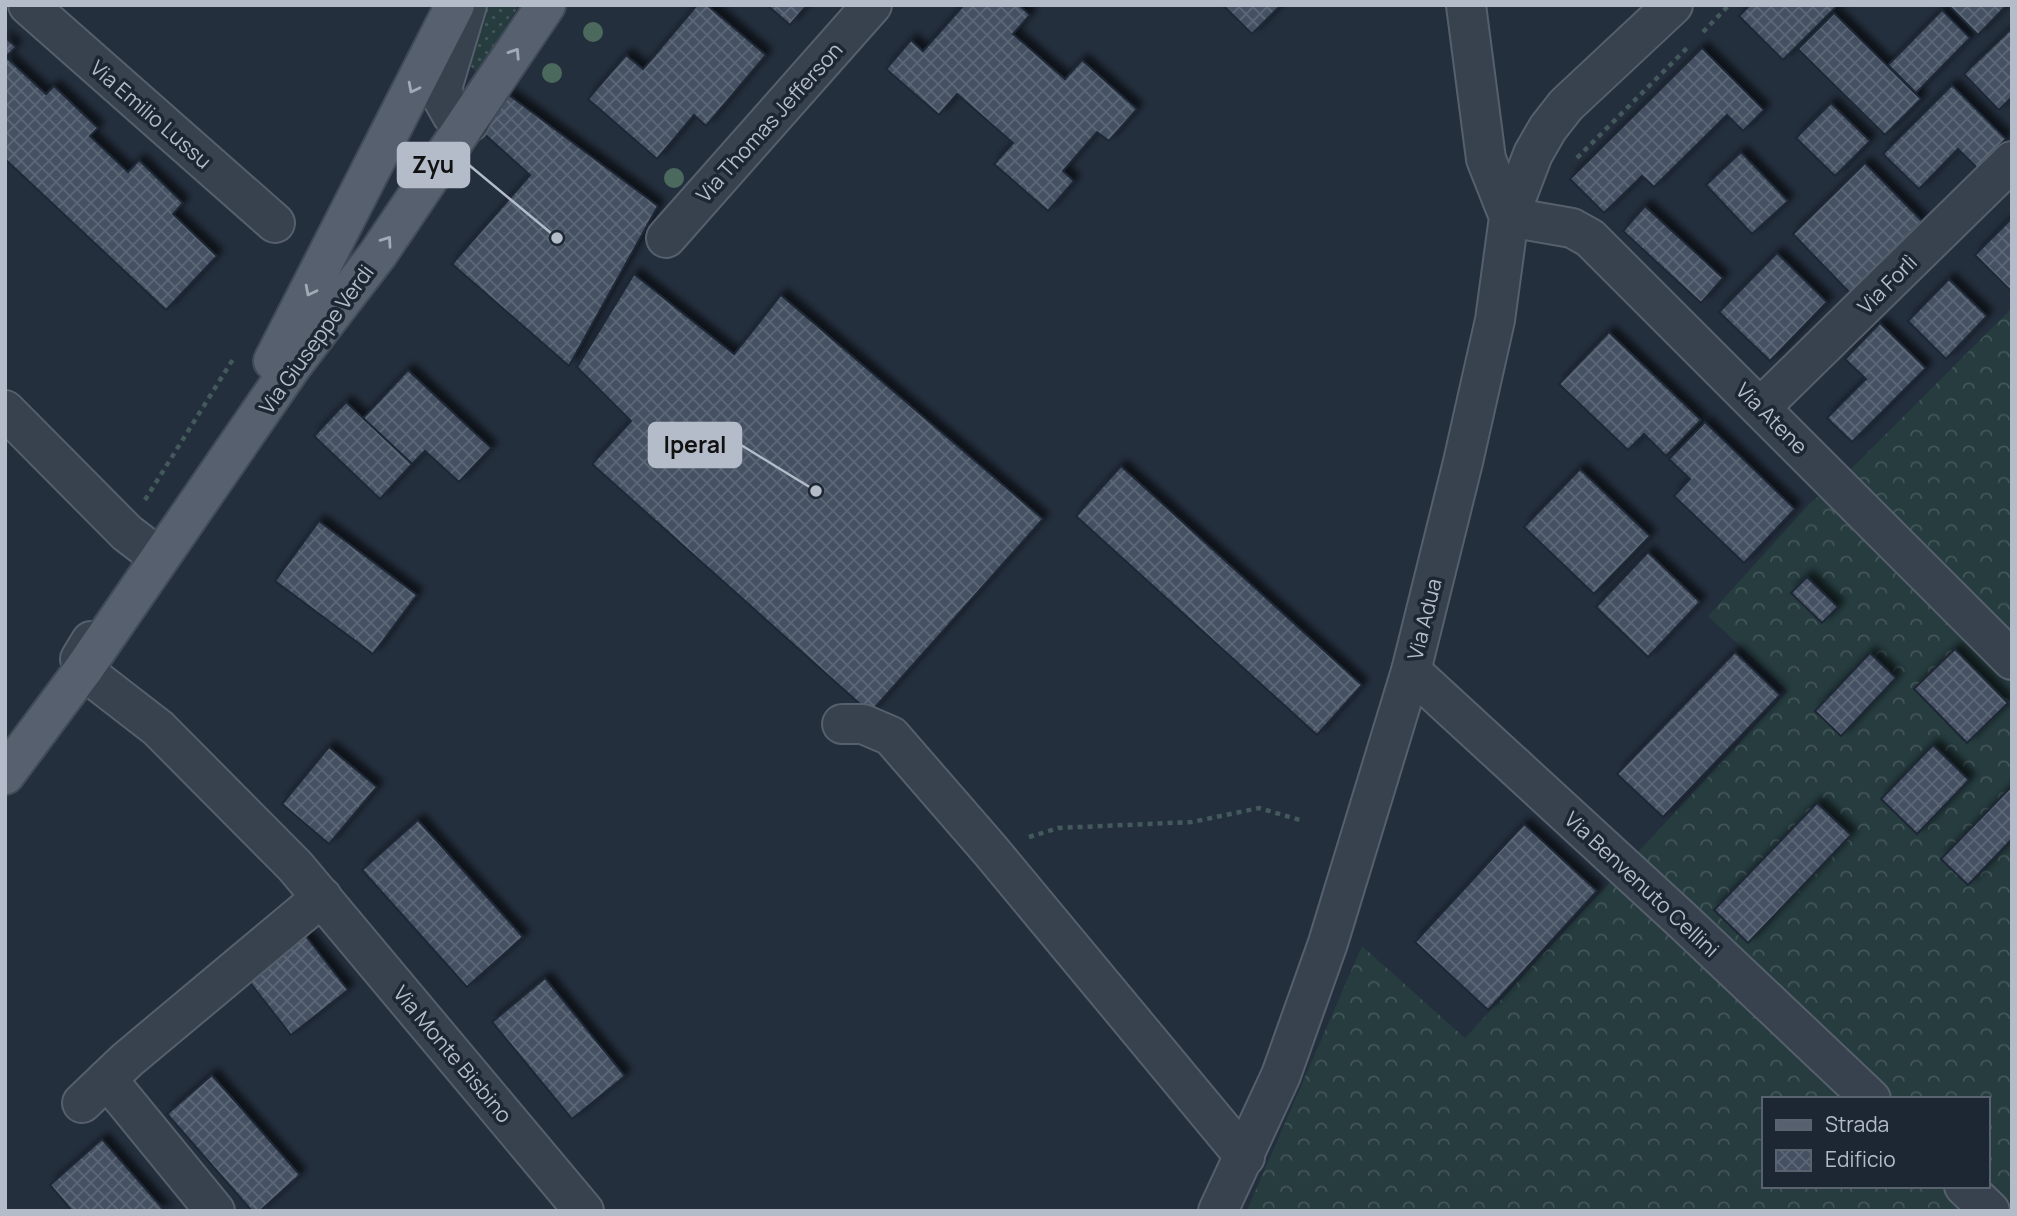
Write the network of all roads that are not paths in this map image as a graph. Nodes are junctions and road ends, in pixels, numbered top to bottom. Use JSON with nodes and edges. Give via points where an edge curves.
{"nodes":[{"id":1,"x":28,"y":5,"type":"edge"},
{"id":2,"x":455,"y":5,"type":"edge"},
{"id":3,"x":467,"y":5,"type":"edge"},
{"id":4,"x":546,"y":5,"type":"edge"},
{"id":5,"x":872,"y":5,"type":"edge"},
{"id":6,"x":1466,"y":5,"type":"edge"},
{"id":7,"x":1673,"y":5,"type":"edge"},
{"id":8,"x":470,"y":122,"type":"junction"},
{"id":9,"x":2012,"y":161,"type":"edge"},
{"id":10,"x":1509,"y":217,"type":"junction"},
{"id":11,"x":275,"y":223,"type":"dead end"},
{"id":12,"x":666,"y":238,"type":"dead end"},
{"id":13,"x":1761,"y":407,"type":"junction"},
{"id":14,"x":5,"y":410,"type":"edge"},
{"id":15,"x":136,"y":540,"type":"junction"},
{"id":16,"x":113,"y":596,"type":"junction"},
{"id":17,"x":2012,"y":660,"type":"edge"},
{"id":18,"x":83,"y":670,"type":"junction"},
{"id":19,"x":1410,"y":671,"type":"junction"},
{"id":20,"x":842,"y":724,"type":"dead end"},
{"id":21,"x":5,"y":752,"type":"edge"},
{"id":22,"x":5,"y":775,"type":"edge"},
{"id":23,"x":321,"y":897,"type":"junction"},
{"id":24,"x":1869,"y":1097,"type":"edge"},
{"id":25,"x":1245,"y":1157,"type":"junction"},
{"id":26,"x":1966,"y":1188,"type":"edge"},
{"id":27,"x":215,"y":1211,"type":"edge"},
{"id":28,"x":584,"y":1211,"type":"edge"},
{"id":29,"x":1218,"y":1211,"type":"edge"},
{"id":30,"x":1990,"y":1211,"type":"edge"}],
"edges":[{"from":1,"to":11,"type":"street","name":"Via Emilio Lussu"},
{"from":2,"to":15,"type":"main road","name":"Via Giuseppe Verdi","one_way":true,"via":[[278,354]]},
{"from":3,"to":8,"type":"street","via":[[443,85],[444,102],[452,115]]},
{"from":8,"to":4,"type":"main road","name":"Via Giuseppe Verdi","one_way":true},
{"from":5,"to":12,"type":"street","name":"Via Thomas Jefferson"},
{"from":6,"to":10,"type":"street","name":"Via Adua","via":[[1486,159]]},
{"from":7,"to":10,"type":"street","via":[[1566,105],[1548,128]]},
{"from":18,"to":8,"type":"main road","name":"Via Giuseppe Verdi","one_way":true,"via":[[292,366]]},
{"from":9,"to":13,"type":"street","name":"Via Forlì"},
{"from":10,"to":13,"type":"street","name":"Via Atene","via":[[1573,228],[1590,238]]},
{"from":10,"to":19,"type":"street","name":"Via Adua","via":[[1495,320]]},
{"from":13,"to":17,"type":"street","name":"Via Atene"},
{"from":14,"to":15,"type":"street"},
{"from":15,"to":16,"type":"main road","name":"Via Giuseppe Verdi"},
{"from":16,"to":18,"type":"street","name":"Via Giuseppe Verdi","via":[[113,608],[82,654]]},
{"from":16,"to":21,"type":"main road","name":"Via Giuseppe Verdi"},
{"from":18,"to":22,"type":"main road","name":"Via Giuseppe Verdi"},
{"from":18,"to":23,"type":"street","name":"Via Monte Bisbino","via":[[158,728]]},
{"from":19,"to":24,"type":"street","name":"Via Benvenuto Cellini"},
{"from":19,"to":25,"type":"street","name":"Via Adua","via":[[1312,992]]},
{"from":20,"to":25,"type":"street","via":[[863,724],[891,736]]},
{"from":23,"to":27,"type":"street","via":[[94,1091]]},
{"from":23,"to":28,"type":"street","name":"Via Monte Bisbino"},
{"from":25,"to":29,"type":"street","name":"Via Adua"},
{"from":26,"to":30,"type":"street"}]}
